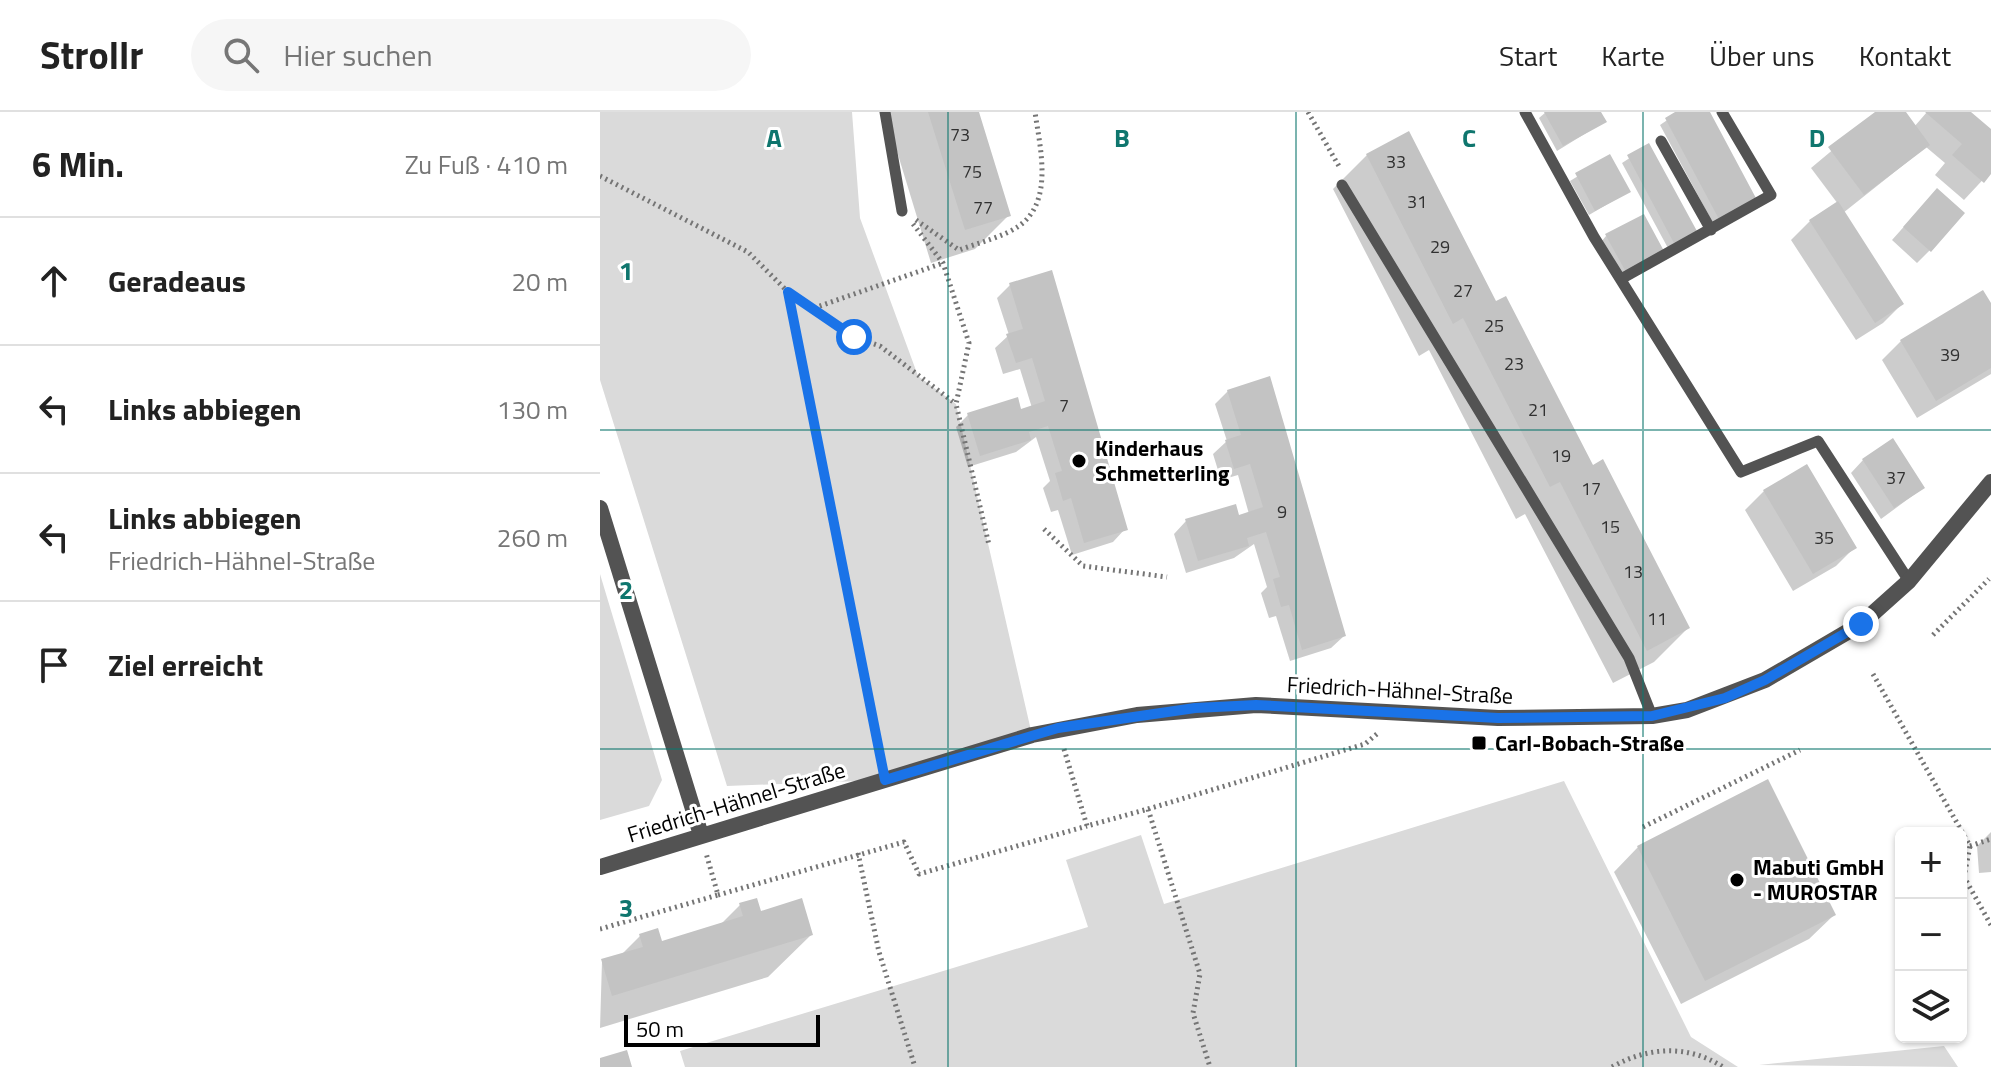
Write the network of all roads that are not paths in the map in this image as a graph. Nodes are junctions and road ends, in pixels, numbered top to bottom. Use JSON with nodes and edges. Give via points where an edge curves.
{"nodes":[{"id":1,"x":885,"y":112,"type":"edge"},
{"id":2,"x":1525,"y":112,"type":"edge"},
{"id":3,"x":1722,"y":112,"type":"edge"},
{"id":4,"x":1661,"y":141,"type":"dead end"},
{"id":5,"x":1342,"y":185,"type":"road end"},
{"id":6,"x":902,"y":211,"type":"road end"},
{"id":7,"x":1711,"y":230,"type":"junction"},
{"id":8,"x":1621,"y":279,"type":"junction"},
{"id":9,"x":1991,"y":482,"type":"edge"},
{"id":10,"x":600,"y":508,"type":"edge"},
{"id":11,"x":1909,"y":581,"type":"junction"},
{"id":12,"x":1652,"y":716,"type":"junction"},
{"id":13,"x":701,"y":835,"type":"junction"},
{"id":14,"x":600,"y":867,"type":"edge"}],
"edges":[{"from":1,"to":6,"type":"lane"},
{"from":2,"to":8,"type":"lane"},
{"from":3,"to":7,"type":"lane","via":[[1771,195]]},
{"from":4,"to":7,"type":"lane"},
{"from":5,"to":12,"type":"lane","via":[[1629,658]]},
{"from":7,"to":8,"type":"lane"},
{"from":8,"to":11,"type":"lane","via":[[1741,472],[1818,441]]},
{"from":9,"to":11,"type":"street","name":"Friedrich-Hähnel-Straße"},
{"from":10,"to":13,"type":"street"},
{"from":11,"to":12,"type":"street","name":"Friedrich-Hähnel-Straße","via":[[1861,624],[1765,680],[1717,701]]},
{"from":12,"to":13,"type":"street","name":"Friedrich-Hähnel-Straße","via":[[1498,718],[1238,706],[1137,715],[1058,728]]},
{"from":13,"to":14,"type":"street","name":"Friedrich-Hähnel-Straße"}]}
